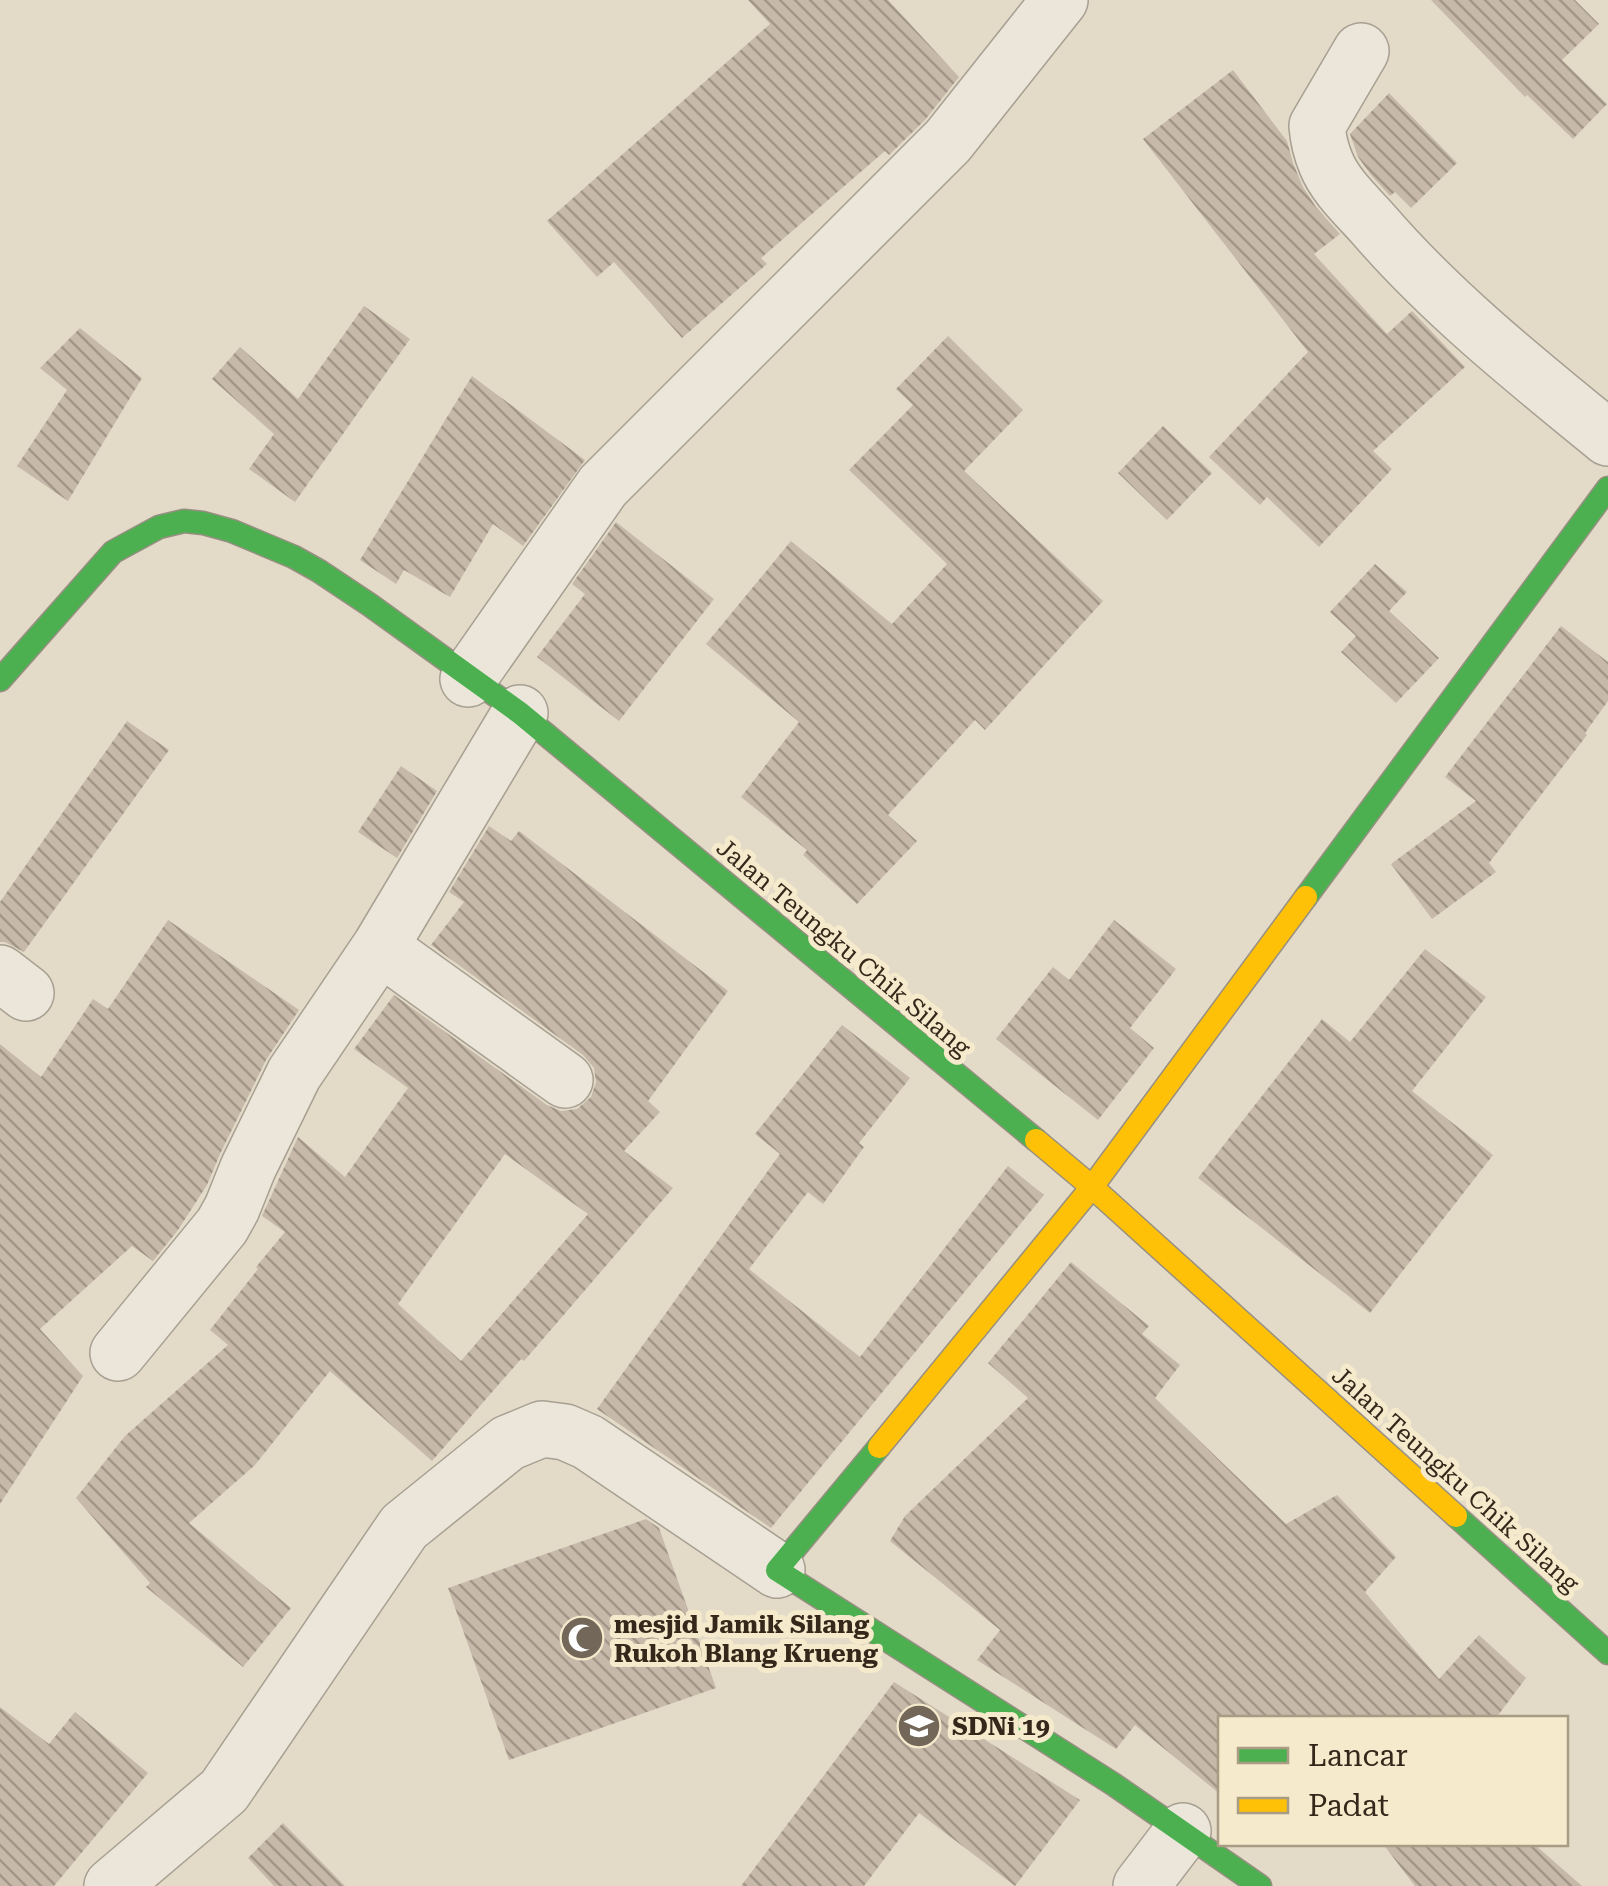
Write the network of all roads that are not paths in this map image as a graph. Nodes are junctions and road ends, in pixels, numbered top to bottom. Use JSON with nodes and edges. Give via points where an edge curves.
{"nodes":[{"id":1,"x":1060,"y":0,"type":"edge"},
{"id":2,"x":1362,"y":51,"type":"dead end"},
{"id":3,"x":1608,"y":438,"type":"edge"},
{"id":4,"x":1608,"y":488,"type":"edge"},
{"id":5,"x":468,"y":679,"type":"junction"},
{"id":6,"x":0,"y":680,"type":"edge"},
{"id":7,"x":520,"y":714,"type":"junction"},
{"id":8,"x":380,"y":946,"type":"junction"},
{"id":9,"x":565,"y":1080,"type":"dead end"},
{"id":10,"x":1092,"y":1187,"type":"junction"},
{"id":11,"x":118,"y":1353,"type":"dead end"},
{"id":12,"x":777,"y":1570,"type":"junction"},
{"id":13,"x":1608,"y":1652,"type":"edge"},
{"id":14,"x":1183,"y":1831,"type":"junction"},
{"id":15,"x":112,"y":1886,"type":"edge"},
{"id":16,"x":1141,"y":1886,"type":"edge"},
{"id":17,"x":1260,"y":1886,"type":"edge"}],
"edges":[{"from":1,"to":5,"type":"street","via":[[948,141],[603,486]]},
{"from":2,"to":3,"type":"street","via":[[1317,126],[1326,166],[1405,262]]},
{"from":4,"to":10,"type":"street"},
{"from":5,"to":6,"type":"street","name":"Jalan Teungku Chik Silang","via":[[315,568],[231,531],[176,521],[113,552]]},
{"from":5,"to":7,"type":"street","name":"Jalan Teungku Chik Silang"},
{"from":7,"to":8,"type":"street"},
{"from":7,"to":10,"type":"street","name":"Jalan Teungku Chik Silang"},
{"from":8,"to":9,"type":"street"},
{"from":8,"to":11,"type":"street","via":[[294,1074],[222,1226]]},
{"from":10,"to":12,"type":"street"},
{"from":10,"to":13,"type":"street","name":"Jalan Teungku Chik Silang"},
{"from":12,"to":14,"type":"street"},
{"from":12,"to":15,"type":"street","via":[[588,1442],[542,1429],[508,1442],[404,1526],[224,1792]]},
{"from":14,"to":16,"type":"street"},
{"from":14,"to":17,"type":"street"}]}
